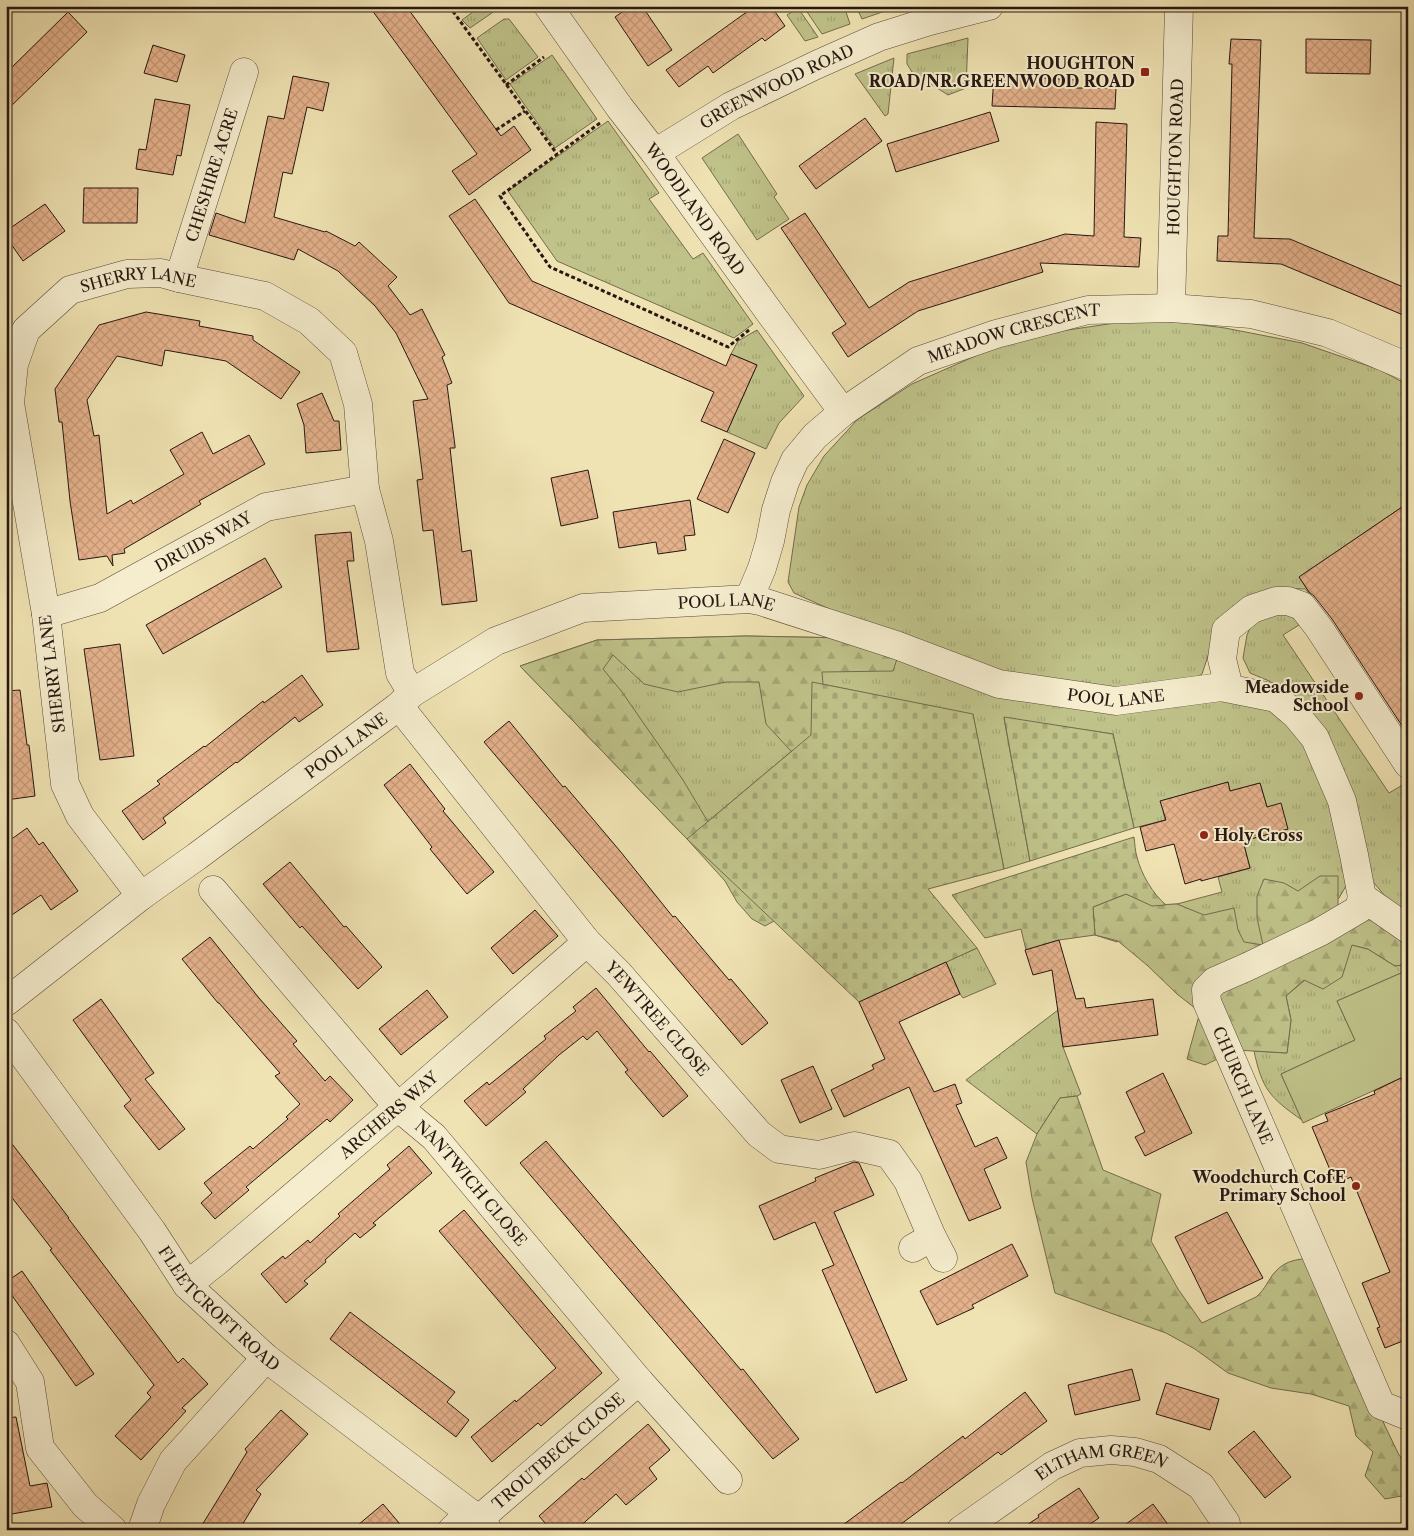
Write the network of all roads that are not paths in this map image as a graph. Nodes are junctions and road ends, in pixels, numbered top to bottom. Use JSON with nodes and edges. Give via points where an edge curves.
{"nodes":[{"id":1,"x":548,"y":6,"type":"edge"},
{"id":2,"x":989,"y":6,"type":"edge"},
{"id":3,"x":1179,"y":6,"type":"edge"},
{"id":4,"x":244,"y":72,"type":"dead end"},
{"id":5,"x":655,"y":153,"type":"junction"},
{"id":6,"x":179,"y":278,"type":"junction"},
{"id":7,"x":1171,"y":308,"type":"junction"},
{"id":8,"x":1408,"y":367,"type":"edge"},
{"id":9,"x":843,"y":412,"type":"junction"},
{"id":10,"x":365,"y":489,"type":"junction"},
{"id":11,"x":749,"y":599,"type":"junction"},
{"id":12,"x":46,"y":614,"type":"junction"},
{"id":13,"x":1229,"y":688,"type":"junction"},
{"id":14,"x":406,"y":699,"type":"junction"},
{"id":15,"x":1408,"y":764,"type":"edge"},
{"id":16,"x":213,"y":890,"type":"dead end"},
{"id":17,"x":141,"y":896,"type":"junction"},
{"id":18,"x":1362,"y":897,"type":"junction"},
{"id":19,"x":1408,"y":929,"type":"edge"},
{"id":20,"x":587,"y":942,"type":"junction"},
{"id":21,"x":6,"y":1002,"type":"edge"},
{"id":22,"x":6,"y":1032,"type":"edge"},
{"id":23,"x":398,"y":1107,"type":"junction"},
{"id":24,"x":929,"y":1248,"type":"dead end"},
{"id":25,"x":188,"y":1285,"type":"junction"},
{"id":26,"x":6,"y":1344,"type":"edge"},
{"id":27,"x":266,"y":1358,"type":"junction"},
{"id":28,"x":639,"y":1381,"type":"junction"},
{"id":29,"x":1408,"y":1416,"type":"edge"},
{"id":30,"x":728,"y":1480,"type":"dead end"},
{"id":31,"x":472,"y":1523,"type":"edge"},
{"id":32,"x":113,"y":1530,"type":"edge"},
{"id":33,"x":142,"y":1530,"type":"edge"},
{"id":34,"x":961,"y":1530,"type":"edge"},
{"id":35,"x":1226,"y":1530,"type":"edge"}],
"edges":[{"from":1,"to":5,"type":"street","name":"WOODLAND ROAD"},
{"from":2,"to":5,"type":"street","name":"GREENWOOD ROAD","via":[[880,37],[816,65],[731,106]]},
{"from":3,"to":7,"type":"street","name":"HOUGHTON ROAD"},
{"from":4,"to":6,"type":"street","name":"CHESHIRE ACRE"},
{"from":5,"to":9,"type":"street","name":"WOODLAND ROAD"},
{"from":6,"to":10,"type":"street","name":"SHERRY LANE","via":[[265,296],[310,321],[343,353],[358,404]]},
{"from":6,"to":12,"type":"street","name":"SHERRY LANE","via":[[161,273],[127,274],[70,290],[26,330],[14,364],[10,403]]},
{"from":7,"to":8,"type":"street","name":"MEADOW CRESCENT","via":[[1251,314],[1328,332]]},
{"from":7,"to":9,"type":"street","name":"MEADOW CRESCENT","via":[[1088,310],[996,334],[918,361]]},
{"from":9,"to":11,"type":"street","name":"MEADOW CRESCENT","via":[[815,436],[795,460],[779,500],[762,568]]},
{"from":10,"to":12,"type":"street","name":"DRUIDS WAY","via":[[266,507],[100,598]]},
{"from":10,"to":14,"type":"street","name":"SHERRY LANE","via":[[379,542]]},
{"from":11,"to":13,"type":"street","name":"POOL LANE","via":[[896,645],[999,684],[1116,701]]},
{"from":11,"to":14,"type":"street","name":"POOL LANE","via":[[583,608],[496,642]]},
{"from":12,"to":17,"type":"street","name":"SHERRY LANE","via":[[65,784],[80,816]]},
{"from":13,"to":15,"type":"street","via":[[1222,659],[1226,630],[1260,606],[1276,601],[1302,606]]},
{"from":13,"to":18,"type":"street","name":"POOL LANE","via":[[1276,698],[1315,738],[1342,801]]},
{"from":14,"to":17,"type":"street","name":"POOL LANE"},
{"from":14,"to":20,"type":"street","name":"YEWTREE CLOSE"},
{"from":16,"to":23,"type":"street","name":"NANTWICH CLOSE"},
{"from":17,"to":21,"type":"street","name":"POOL LANE"},
{"from":18,"to":19,"type":"street"},
{"from":18,"to":29,"type":"street","name":"CHURCH LANE","via":[[1358,909],[1320,932],[1215,981],[1206,990],[1207,1002],[1381,1405]]},
{"from":20,"to":23,"type":"street","name":"ARCHERS WAY"},
{"from":20,"to":24,"type":"street","name":"YEWTREE CLOSE","via":[[759,1134],[779,1149],[819,1155],[854,1146],[888,1154],[908,1181]]},
{"from":22,"to":25,"type":"street","name":"FLEETCROFT ROAD","via":[[152,1230]]},
{"from":23,"to":25,"type":"street","name":"ARCHERS WAY"},
{"from":23,"to":28,"type":"street","name":"NANTWICH CLOSE","via":[[434,1137]]},
{"from":25,"to":27,"type":"street","name":"FLEETCROFT ROAD"},
{"from":26,"to":32,"type":"street","via":[[30,1382],[40,1448],[85,1505]]},
{"from":27,"to":31,"type":"street","name":"FLEETCROFT ROAD"},
{"from":27,"to":33,"type":"street","via":[[173,1461]]},
{"from":28,"to":30,"type":"street","name":"NANTWICH CLOSE"},
{"from":28,"to":31,"type":"street","name":"TROUTBECK CLOSE"},
{"from":34,"to":35,"type":"street","name":"ELTHAM GREEN","via":[[1052,1466],[1080,1453],[1111,1450],[1159,1459],[1201,1486],[1226,1523]]}]}
